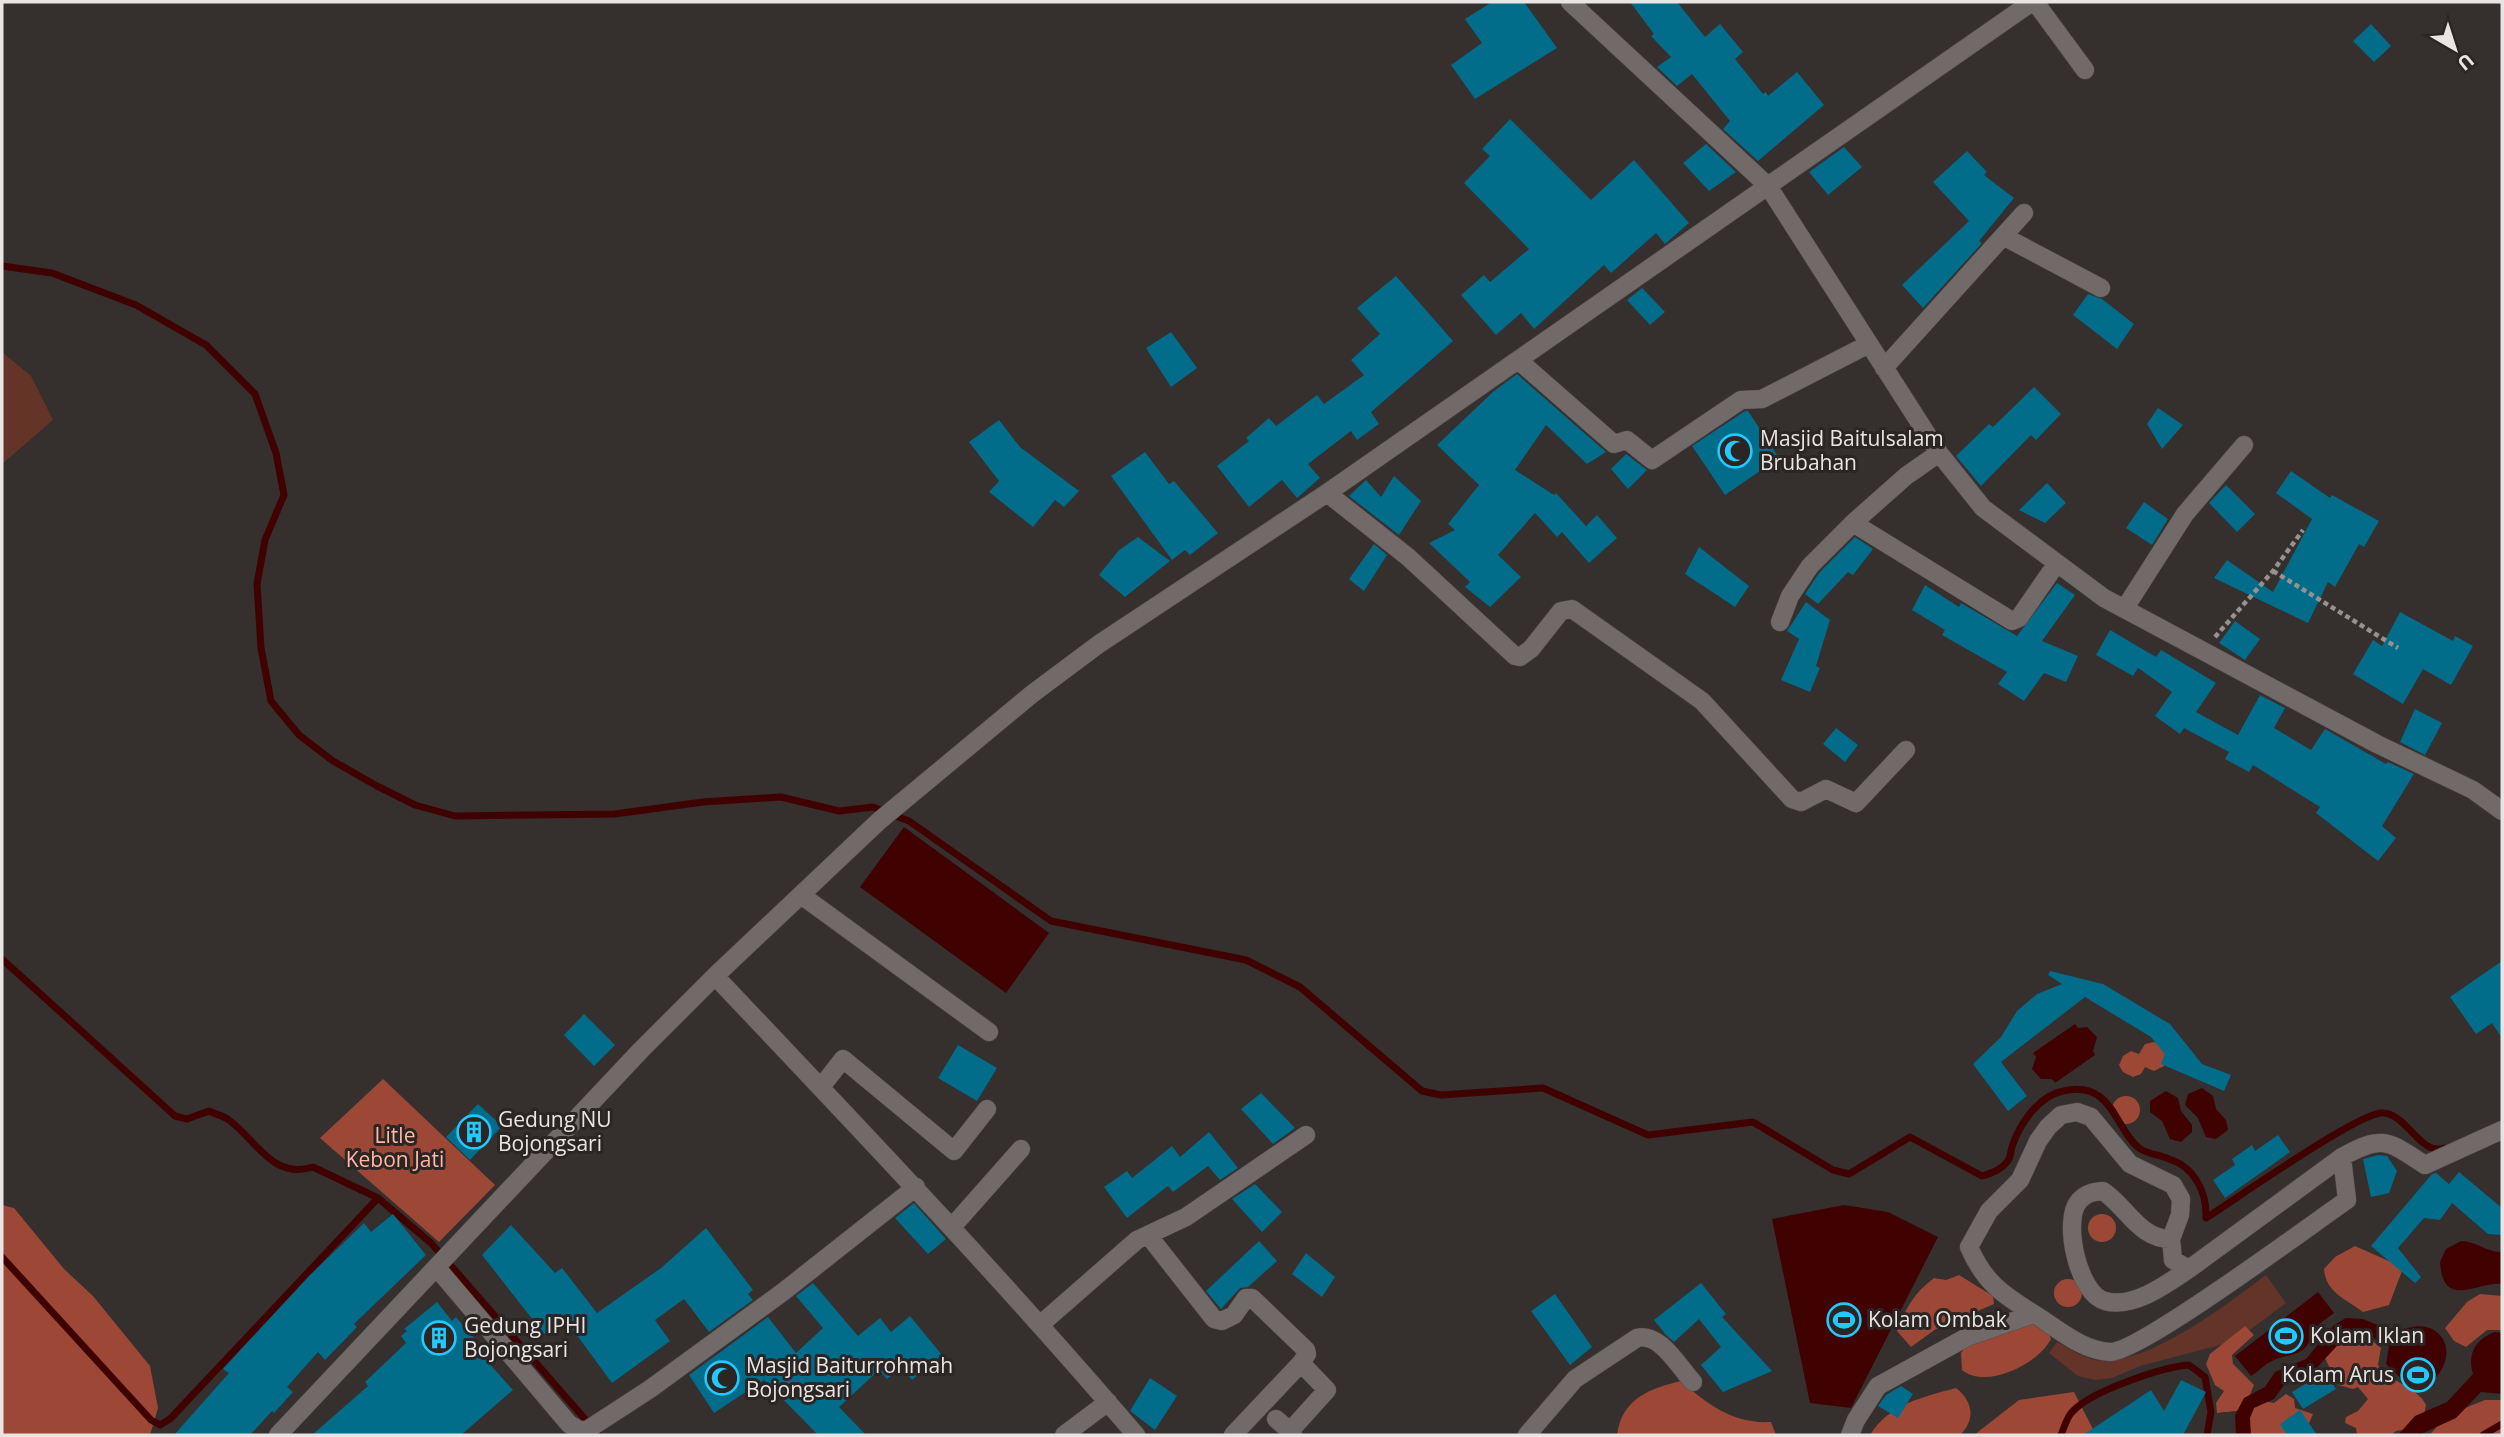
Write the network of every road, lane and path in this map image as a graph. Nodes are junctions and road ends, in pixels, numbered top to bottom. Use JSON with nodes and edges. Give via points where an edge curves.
{"nodes":[{"id":1,"x":1570,"y":2,"type":"edge"},
{"id":2,"x":2033,"y":2,"type":"edge"},
{"id":3,"x":2085,"y":70,"type":"dead end"},
{"id":4,"x":1768,"y":186,"type":"junction"},
{"id":5,"x":2024,"y":213,"type":"dead end"},
{"id":6,"x":2003,"y":236,"type":"junction"},
{"id":7,"x":2101,"y":288,"type":"dead end"},
{"id":8,"x":1870,"y":344,"type":"junction"},
{"id":9,"x":1518,"y":360,"type":"junction"},
{"id":10,"x":1884,"y":368,"type":"junction"},
{"id":11,"x":2244,"y":445,"type":"dead end"},
{"id":12,"x":1939,"y":453,"type":"junction"},
{"id":13,"x":1327,"y":493,"type":"junction"},
{"id":14,"x":1853,"y":523,"type":"junction"},
{"id":15,"x":2303,"y":530,"type":"dead end"},
{"id":16,"x":2057,"y":563,"type":"junction"},
{"id":17,"x":2273,"y":571,"type":"junction"},
{"id":18,"x":2125,"y":608,"type":"junction"},
{"id":19,"x":1780,"y":622,"type":"dead end"},
{"id":20,"x":2398,"y":648,"type":"dead end"},
{"id":21,"x":2205,"y":649,"type":"junction"},
{"id":22,"x":1906,"y":750,"type":"dead end"},
{"id":23,"x":2502,"y":811,"type":"edge"},
{"id":24,"x":801,"y":895,"type":"junction"},
{"id":25,"x":715,"y":976,"type":"junction"},
{"id":26,"x":989,"y":1032,"type":"dead end"},
{"id":27,"x":821,"y":1087,"type":"junction"},
{"id":28,"x":987,"y":1109,"type":"dead end"},
{"id":29,"x":2502,"y":1130,"type":"edge"},
{"id":30,"x":1306,"y":1135,"type":"dead end"},
{"id":31,"x":1021,"y":1149,"type":"dead end"},
{"id":32,"x":2342,"y":1157,"type":"junction"},
{"id":33,"x":916,"y":1186,"type":"junction"},
{"id":34,"x":952,"y":1227,"type":"junction"},
{"id":35,"x":1148,"y":1235,"type":"junction"},
{"id":36,"x":2171,"y":1238,"type":"junction"},
{"id":37,"x":443,"y":1262,"type":"junction"},
{"id":38,"x":2189,"y":1269,"type":"junction"},
{"id":39,"x":2034,"y":1314,"type":"junction"},
{"id":40,"x":1041,"y":1324,"type":"junction"},
{"id":41,"x":1301,"y":1363,"type":"junction"},
{"id":42,"x":1693,"y":1382,"type":"dead end"},
{"id":43,"x":1108,"y":1402,"type":"junction"},
{"id":44,"x":599,"y":1428,"type":"edge"},
{"id":45,"x":1286,"y":1429,"type":"edge"},
{"id":46,"x":278,"y":1435,"type":"edge"},
{"id":47,"x":1064,"y":1435,"type":"edge"},
{"id":48,"x":1136,"y":1435,"type":"edge"},
{"id":49,"x":1233,"y":1435,"type":"edge"},
{"id":50,"x":1527,"y":1435,"type":"edge"},
{"id":51,"x":1850,"y":1435,"type":"edge"}],
"edges":[{"from":1,"to":4,"type":"street"},
{"from":2,"to":3,"type":"street"},
{"from":2,"to":4,"type":"street"},
{"from":4,"to":8,"type":"street"},
{"from":4,"to":9,"type":"street"},
{"from":5,"to":6,"type":"street"},
{"from":6,"to":7,"type":"street"},
{"from":6,"to":10,"type":"street"},
{"from":8,"to":9,"type":"street","via":[[1762,399],[1741,400],[1653,460],[1627,440],[1614,444]]},
{"from":8,"to":10,"type":"street"},
{"from":9,"to":13,"type":"street"},
{"from":10,"to":12,"type":"street"},
{"from":11,"to":18,"type":"street","via":[[2185,514]]},
{"from":12,"to":14,"type":"street"},
{"from":12,"to":16,"type":"street","via":[[1983,508]]},
{"from":13,"to":22,"type":"street","via":[[1408,557],[1515,656],[1531,649],[1561,611],[1572,609],[1702,701],[1792,799],[1801,802],[1826,789],[1856,803]]},
{"from":13,"to":24,"type":"street","via":[[1099,644],[1032,694],[879,821]]},
{"from":14,"to":16,"type":"street","via":[[2012,621],[2020,618]]},
{"from":14,"to":19,"type":"street","via":[[1798,581]]},
{"from":15,"to":17,"type":"path"},
{"from":16,"to":18,"type":"street"},
{"from":17,"to":20,"type":"path"},
{"from":17,"to":21,"type":"path"},
{"from":18,"to":21,"type":"street"},
{"from":21,"to":23,"type":"street","via":[[2377,744],[2473,790]]},
{"from":24,"to":25,"type":"street"},
{"from":24,"to":26,"type":"street"},
{"from":25,"to":27,"type":"street"},
{"from":25,"to":37,"type":"street"},
{"from":27,"to":28,"type":"street","via":[[839,1062],[850,1062],[954,1151]]},
{"from":27,"to":33,"type":"street"},
{"from":29,"to":32,"type":"street","via":[[2425,1165],[2392,1143],[2368,1142]]},
{"from":30,"to":35,"type":"street","via":[[1186,1217]]},
{"from":31,"to":34,"type":"street"},
{"from":32,"to":38,"type":"street"},
{"from":32,"to":39,"type":"street","via":[[2347,1200],[2134,1344],[2113,1352],[2093,1350]]},
{"from":33,"to":34,"type":"street"},
{"from":33,"to":44,"type":"street","via":[[783,1292]]},
{"from":34,"to":40,"type":"street"},
{"from":35,"to":40,"type":"street"},
{"from":35,"to":41,"type":"street","via":[[1214,1319],[1222,1321],[1234,1315],[1246,1298],[1252,1298],[1306,1350]]},
{"from":36,"to":38,"type":"street","via":[[2173,1260]]},
{"from":36,"to":38,"type":"street","via":[[2159,1239],[2139,1228],[2117,1200],[2103,1191],[2088,1193],[2070,1219],[2084,1283],[2092,1295],[2105,1301],[2126,1302]]},
{"from":36,"to":39,"type":"street","via":[[2181,1199],[2173,1185],[2130,1164],[2091,1117],[2077,1112],[2061,1115],[2038,1141],[2020,1180],[1989,1211],[1969,1247],[1980,1272],[2008,1299]]},
{"from":37,"to":44,"type":"street","via":[[569,1424],[579,1430]]},
{"from":37,"to":46,"type":"street"},
{"from":39,"to":51,"type":"street","via":[[1967,1337],[1878,1385]]},
{"from":40,"to":43,"type":"street"},
{"from":41,"to":45,"type":"street","via":[[1327,1391]]},
{"from":41,"to":49,"type":"street"},
{"from":42,"to":50,"type":"street","via":[[1655,1340],[1637,1338],[1575,1379]]},
{"from":43,"to":47,"type":"street"},
{"from":43,"to":48,"type":"street"}]}
